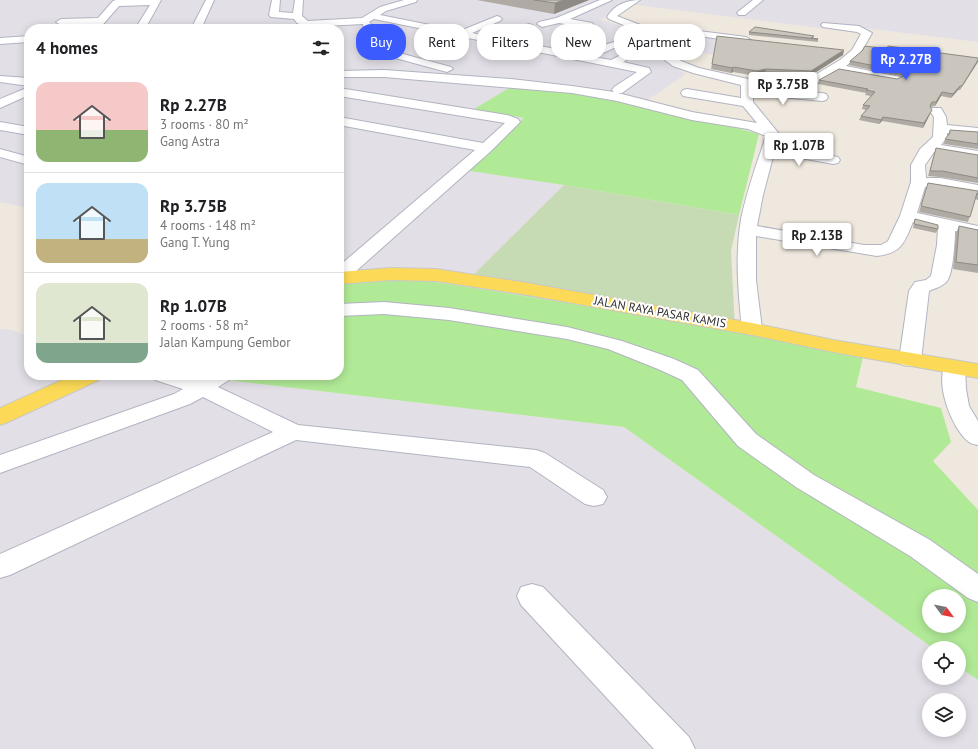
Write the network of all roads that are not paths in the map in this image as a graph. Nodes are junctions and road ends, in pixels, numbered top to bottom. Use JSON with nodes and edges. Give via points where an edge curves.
{"nodes":[{"id":1,"x":210,"y":0,"type":"edge"},
{"id":2,"x":276,"y":0,"type":"edge"},
{"id":3,"x":299,"y":0,"type":"edge"},
{"id":4,"x":413,"y":0,"type":"edge"},
{"id":5,"x":608,"y":0,"type":"edge"},
{"id":6,"x":759,"y":0,"type":"edge"},
{"id":7,"x":157,"y":1,"type":"edge"},
{"id":8,"x":633,"y":1,"type":"edge"},
{"id":9,"x":117,"y":2,"type":"edge"},
{"id":10,"x":742,"y":13,"type":"dead end"},
{"id":11,"x":374,"y":14,"type":"junction"},
{"id":12,"x":297,"y":16,"type":"junction"},
{"id":13,"x":497,"y":19,"type":"dead end"},
{"id":14,"x":559,"y":20,"type":"junction"},
{"id":15,"x":100,"y":21,"type":"junction"},
{"id":16,"x":61,"y":22,"type":"dead end"},
{"id":17,"x":98,"y":24,"type":"edge"},
{"id":18,"x":143,"y":24,"type":"edge"},
{"id":19,"x":198,"y":24,"type":"edge"},
{"id":20,"x":418,"y":24,"type":"edge"},
{"id":21,"x":542,"y":24,"type":"dead end"},
{"id":22,"x":584,"y":24,"type":"edge"},
{"id":23,"x":630,"y":24,"type":"edge"},
{"id":24,"x":826,"y":25,"type":"dead end"},
{"id":25,"x":469,"y":31,"type":"edge"},
{"id":26,"x":705,"y":34,"type":"edge"},
{"id":27,"x":24,"y":39,"type":"edge"},
{"id":28,"x":0,"y":40,"type":"edge"},
{"id":29,"x":753,"y":40,"type":"edge"},
{"id":30,"x":845,"y":46,"type":"dead end"},
{"id":31,"x":606,"y":48,"type":"edge"},
{"id":32,"x":859,"y":48,"type":"junction"},
{"id":33,"x":593,"y":60,"type":"edge"},
{"id":34,"x":672,"y":60,"type":"edge"},
{"id":35,"x":609,"y":63,"type":"junction"},
{"id":36,"x":777,"y":67,"type":"edge"},
{"id":37,"x":836,"y":68,"type":"junction"},
{"id":38,"x":14,"y":69,"type":"dead end"},
{"id":39,"x":593,"y":69,"type":"dead end"},
{"id":40,"x":0,"y":70,"type":"edge"},
{"id":41,"x":344,"y":74,"type":"edge"},
{"id":42,"x":0,"y":79,"type":"edge"},
{"id":43,"x":575,"y":79,"type":"dead end"},
{"id":44,"x":763,"y":79,"type":"junction"},
{"id":45,"x":896,"y":79,"type":"edge"},
{"id":46,"x":344,"y":80,"type":"edge"},
{"id":47,"x":24,"y":81,"type":"edge"},
{"id":48,"x":434,"y":89,"type":"dead end"},
{"id":49,"x":618,"y":90,"type":"dead end"},
{"id":50,"x":24,"y":93,"type":"edge"},
{"id":51,"x":345,"y":93,"type":"edge"},
{"id":52,"x":774,"y":93,"type":"dead end"},
{"id":53,"x":684,"y":96,"type":"dead end"},
{"id":54,"x":751,"y":97,"type":"junction"},
{"id":55,"x":822,"y":97,"type":"dead end"},
{"id":56,"x":0,"y":104,"type":"edge"},
{"id":57,"x":24,"y":105,"type":"edge"},
{"id":58,"x":452,"y":110,"type":"junction"},
{"id":59,"x":936,"y":111,"type":"dead end"},
{"id":60,"x":0,"y":114,"type":"edge"},
{"id":61,"x":344,"y":122,"type":"edge"},
{"id":62,"x":0,"y":126,"type":"edge"},
{"id":63,"x":940,"y":128,"type":"junction"},
{"id":64,"x":24,"y":130,"type":"edge"},
{"id":65,"x":768,"y":130,"type":"junction"},
{"id":66,"x":978,"y":132,"type":"edge"},
{"id":67,"x":418,"y":135,"type":"junction"},
{"id":68,"x":931,"y":147,"type":"junction"},
{"id":69,"x":486,"y":148,"type":"junction"},
{"id":70,"x":769,"y":148,"type":"junction"},
{"id":71,"x":0,"y":153,"type":"edge"},
{"id":72,"x":978,"y":155,"type":"edge"},
{"id":73,"x":24,"y":160,"type":"edge"},
{"id":74,"x":833,"y":160,"type":"dead end"},
{"id":75,"x":919,"y":182,"type":"junction"},
{"id":76,"x":978,"y":190,"type":"edge"},
{"id":77,"x":908,"y":216,"type":"junction"},
{"id":78,"x":948,"y":225,"type":"junction"},
{"id":79,"x":748,"y":230,"type":"junction"},
{"id":80,"x":978,"y":231,"type":"edge"},
{"id":81,"x":344,"y":273,"type":"edge"},
{"id":82,"x":344,"y":277,"type":"edge"},
{"id":83,"x":344,"y":310,"type":"edge"},
{"id":84,"x":752,"y":329,"type":"junction"},
{"id":85,"x":910,"y":360,"type":"junction"},
{"id":86,"x":954,"y":368,"type":"junction"},
{"id":87,"x":978,"y":371,"type":"edge"},
{"id":88,"x":80,"y":380,"type":"edge"},
{"id":89,"x":197,"y":380,"type":"edge"},
{"id":90,"x":211,"y":382,"type":"edge"},
{"id":91,"x":0,"y":417,"type":"edge"},
{"id":92,"x":293,"y":432,"type":"junction"},
{"id":93,"x":978,"y":438,"type":"edge"},
{"id":94,"x":0,"y":464,"type":"edge"},
{"id":95,"x":594,"y":497,"type":"dead end"},
{"id":96,"x":0,"y":567,"type":"edge"},
{"id":97,"x":978,"y":590,"type":"edge"},
{"id":98,"x":532,"y":596,"type":"dead end"},
{"id":99,"x":676,"y":749,"type":"edge"}],
"edges":[{"from":1,"to":19,"type":"street"},
{"from":2,"to":12,"type":"street","via":[[274,15]]},
{"from":3,"to":12,"type":"street"},
{"from":4,"to":11,"type":"street"},
{"from":5,"to":14,"type":"street"},
{"from":6,"to":10,"type":"street"},
{"from":7,"to":9,"type":"street"},
{"from":7,"to":18,"type":"street"},
{"from":8,"to":23,"type":"street","via":[[615,12],[612,17]]},
{"from":9,"to":15,"type":"street"},
{"from":11,"to":12,"type":"street","via":[[362,21],[306,24]]},
{"from":11,"to":20,"type":"street"},
{"from":11,"to":43,"type":"street","via":[[371,42],[378,50],[462,73],[548,80]]},
{"from":13,"to":25,"type":"street"},
{"from":14,"to":21,"type":"street"},
{"from":14,"to":22,"type":"street"},
{"from":15,"to":16,"type":"street"},
{"from":15,"to":17,"type":"street"},
{"from":24,"to":32,"type":"street","via":[[865,31],[867,33]]},
{"from":26,"to":29,"type":"street"},
{"from":27,"to":28,"type":"street"},
{"from":30,"to":32,"type":"street"},
{"from":31,"to":35,"type":"street","via":[[614,44],[627,46],[633,53]]},
{"from":32,"to":37,"type":"street"},
{"from":33,"to":35,"type":"street"},
{"from":34,"to":54,"type":"street"},
{"from":35,"to":39,"type":"street"},
{"from":35,"to":49,"type":"street","via":[[645,72]]},
{"from":36,"to":44,"type":"street"},
{"from":37,"to":44,"type":"street","via":[[810,83]]},
{"from":37,"to":45,"type":"street"},
{"from":38,"to":40,"type":"street"},
{"from":41,"to":65,"type":"street","via":[[368,73],[465,80],[593,92],[680,113]]},
{"from":42,"to":47,"type":"street"},
{"from":44,"to":54,"type":"street"},
{"from":46,"to":48,"type":"street"},
{"from":50,"to":56,"type":"street"},
{"from":51,"to":58,"type":"street"},
{"from":52,"to":55,"type":"street"},
{"from":53,"to":54,"type":"street"},
{"from":54,"to":65,"type":"street"},
{"from":57,"to":60,"type":"street"},
{"from":58,"to":67,"type":"street"},
{"from":58,"to":69,"type":"street","via":[[513,122]]},
{"from":59,"to":63,"type":"street","via":[[940,117]]},
{"from":61,"to":67,"type":"street"},
{"from":62,"to":64,"type":"street"},
{"from":63,"to":66,"type":"street"},
{"from":63,"to":68,"type":"street","via":[[940,137]]},
{"from":65,"to":70,"type":"street","via":[[773,136]]},
{"from":67,"to":69,"type":"street"},
{"from":68,"to":72,"type":"street"},
{"from":68,"to":75,"type":"street","via":[[918,164]]},
{"from":69,"to":81,"type":"street"},
{"from":70,"to":74,"type":"street"},
{"from":70,"to":79,"type":"street"},
{"from":71,"to":73,"type":"street"},
{"from":75,"to":76,"type":"street"},
{"from":75,"to":77,"type":"street"},
{"from":77,"to":78,"type":"street"},
{"from":77,"to":79,"type":"street","via":[[895,244],[886,250],[877,251]]},
{"from":78,"to":80,"type":"street"},
{"from":78,"to":85,"type":"street","via":[[940,278],[932,284],[922,286],[919,292]]},
{"from":79,"to":84,"type":"street","via":[[746,278]]},
{"from":82,"to":84,"type":"main road","name":"JALAN RAYA PASAR KAMIS","via":[[436,275]]},
{"from":83,"to":97,"type":"street","via":[[384,308],[457,315],[567,333],[615,345],[666,364],[690,375],[747,440],[805,481],[920,548]]},
{"from":84,"to":85,"type":"main road","name":"JALAN RAYA PASAR KAMIS"},
{"from":85,"to":86,"type":"main road","name":"JALAN RAYA PASAR KAMIS"},
{"from":86,"to":87,"type":"main road","name":"JALAN RAYA PASAR KAMIS"},
{"from":86,"to":93,"type":"street","via":[[954,394],[957,404],[968,426]]},
{"from":88,"to":91,"type":"main road"},
{"from":89,"to":90,"type":"street"},
{"from":90,"to":92,"type":"street"},
{"from":90,"to":94,"type":"street","via":[[182,399]]},
{"from":92,"to":95,"type":"street","via":[[536,459]]},
{"from":92,"to":96,"type":"street"},
{"from":98,"to":99,"type":"street"}]}
